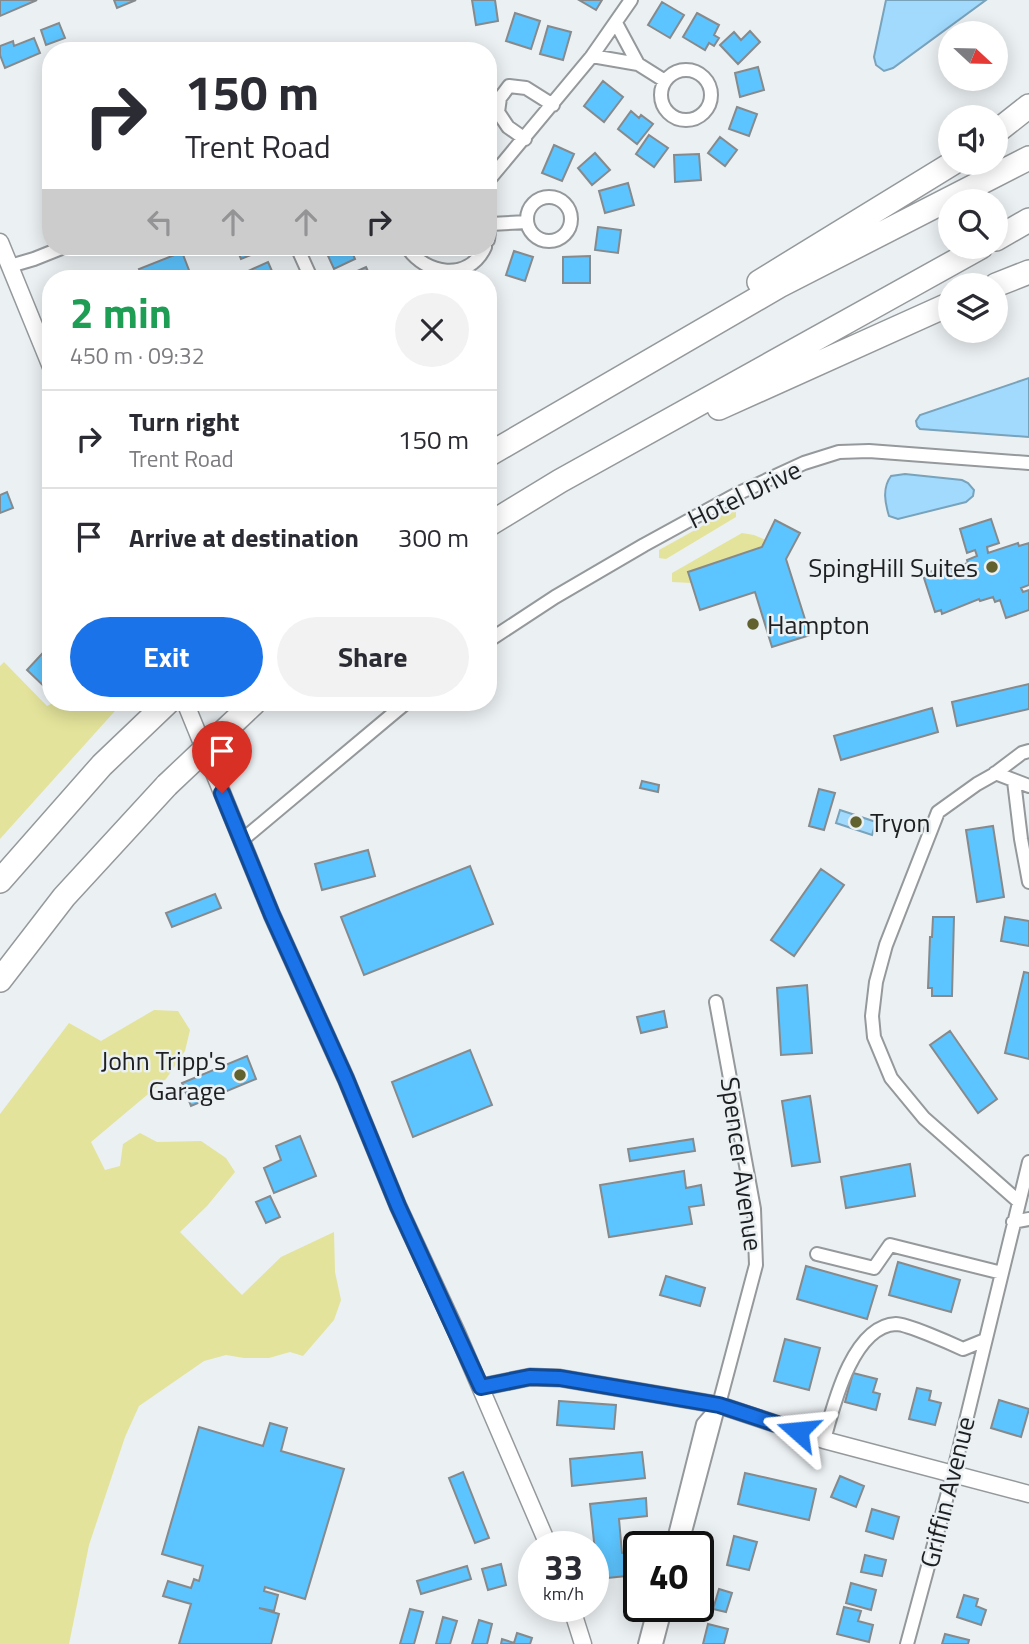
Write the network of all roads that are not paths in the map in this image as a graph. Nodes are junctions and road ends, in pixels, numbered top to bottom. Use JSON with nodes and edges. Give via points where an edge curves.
{"nodes":[{"id":1,"x":631,"y":0,"type":"edge"},
{"id":2,"x":616,"y":23,"type":"junction"},
{"id":3,"x":592,"y":56,"type":"junction"},
{"id":4,"x":638,"y":64,"type":"junction"},
{"id":5,"x":665,"y":81,"type":"junction"},
{"id":6,"x":554,"y":105,"type":"junction"},
{"id":7,"x":1029,"y":106,"type":"edge"},
{"id":8,"x":1008,"y":123,"type":"edge"},
{"id":9,"x":524,"y":139,"type":"junction"},
{"id":10,"x":1029,"y":158,"type":"edge"},
{"id":11,"x":497,"y":170,"type":"edge"},
{"id":12,"x":938,"y":173,"type":"edge"},
{"id":13,"x":497,"y":220,"type":"edge"},
{"id":14,"x":1029,"y":220,"type":"edge"},
{"id":15,"x":527,"y":222,"type":"dead end"},
{"id":16,"x":1008,"y":232,"type":"edge"},
{"id":17,"x":0,"y":242,"type":"edge"},
{"id":18,"x":43,"y":256,"type":"edge"},
{"id":19,"x":413,"y":256,"type":"edge"},
{"id":20,"x":478,"y":256,"type":"edge"},
{"id":21,"x":959,"y":259,"type":"edge"},
{"id":22,"x":10,"y":266,"type":"junction"},
{"id":23,"x":438,"y":270,"type":"edge"},
{"id":24,"x":458,"y":270,"type":"edge"},
{"id":25,"x":1029,"y":271,"type":"edge"},
{"id":26,"x":782,"y":276,"type":"junction"},
{"id":27,"x":1008,"y":280,"type":"edge"},
{"id":28,"x":938,"y":309,"type":"edge"},
{"id":29,"x":42,"y":345,"type":"edge"},
{"id":30,"x":660,"y":430,"type":"junction"},
{"id":31,"x":497,"y":450,"type":"edge"},
{"id":32,"x":1029,"y":463,"type":"edge"},
{"id":33,"x":497,"y":520,"type":"edge"},
{"id":34,"x":497,"y":635,"type":"edge"},
{"id":35,"x":158,"y":711,"type":"edge"},
{"id":36,"x":189,"y":711,"type":"edge"},
{"id":37,"x":245,"y":711,"type":"edge"},
{"id":38,"x":396,"y":711,"type":"edge"},
{"id":39,"x":1029,"y":751,"type":"edge"},
{"id":40,"x":995,"y":773,"type":"junction"},
{"id":41,"x":1014,"y":781,"type":"junction"},
{"id":42,"x":1029,"y":786,"type":"edge"},
{"id":43,"x":241,"y":841,"type":"junction"},
{"id":44,"x":0,"y":881,"type":"edge"},
{"id":45,"x":1029,"y":882,"type":"edge"},
{"id":46,"x":0,"y":980,"type":"edge"},
{"id":47,"x":716,"y":1002,"type":"dead end"},
{"id":48,"x":1029,"y":1162,"type":"edge"},
{"id":49,"x":1018,"y":1201,"type":"junction"},
{"id":50,"x":1029,"y":1219,"type":"edge"},
{"id":51,"x":1013,"y":1222,"type":"junction"},
{"id":52,"x":817,"y":1254,"type":"dead end"},
{"id":53,"x":1002,"y":1273,"type":"junction"},
{"id":54,"x":985,"y":1340,"type":"junction"},
{"id":55,"x":481,"y":1387,"type":"junction"},
{"id":56,"x":719,"y":1405,"type":"junction"},
{"id":57,"x":824,"y":1440,"type":"junction"},
{"id":58,"x":953,"y":1474,"type":"junction"},
{"id":59,"x":1029,"y":1494,"type":"edge"},
{"id":60,"x":542,"y":1531,"type":"edge"},
{"id":61,"x":676,"y":1531,"type":"edge"},
{"id":62,"x":685,"y":1531,"type":"edge"},
{"id":63,"x":576,"y":1622,"type":"edge"},
{"id":64,"x":651,"y":1622,"type":"edge"},
{"id":65,"x":662,"y":1622,"type":"edge"},
{"id":66,"x":583,"y":1644,"type":"edge"},
{"id":67,"x":645,"y":1644,"type":"edge"},
{"id":68,"x":656,"y":1644,"type":"edge"},
{"id":69,"x":907,"y":1644,"type":"edge"}],
"edges":[{"from":1,"to":2,"type":"street"},
{"from":2,"to":3,"type":"street"},
{"from":2,"to":4,"type":"street"},
{"from":3,"to":4,"type":"street"},
{"from":3,"to":6,"type":"street"},
{"from":4,"to":5,"type":"street"},
{"from":5,"to":5,"type":"street","via":[[660,97],[667,112],[690,120],[705,111],[711,96],[701,75],[685,70]]},
{"from":6,"to":9,"type":"street"},
{"from":6,"to":9,"type":"street","via":[[526,88],[509,86],[500,98],[498,112]]},
{"from":7,"to":8,"type":"highway"},
{"from":9,"to":11,"type":"street"},
{"from":10,"to":26,"type":"highway"},
{"from":12,"to":26,"type":"highway"},
{"from":13,"to":15,"type":"street"},
{"from":14,"to":16,"type":"highway"},
{"from":17,"to":22,"type":"street"},
{"from":18,"to":22,"type":"street"},
{"from":19,"to":23,"type":"street"},
{"from":20,"to":24,"type":"street"},
{"from":21,"to":30,"type":"highway"},
{"from":22,"to":29,"type":"street"},
{"from":25,"to":27,"type":"highway"},
{"from":26,"to":31,"type":"highway"},
{"from":28,"to":30,"type":"highway"},
{"from":30,"to":33,"type":"highway"},
{"from":32,"to":34,"type":"street","name":"Hotel Drive","via":[[869,451],[816,459],[737,494],[644,545]]},
{"from":35,"to":44,"type":"highway","via":[[63,807]]},
{"from":36,"to":43,"type":"street"},
{"from":37,"to":46,"type":"highway","bridge":true,"via":[[167,785],[64,897]]},
{"from":38,"to":43,"type":"street"},
{"from":39,"to":40,"type":"street"},
{"from":40,"to":41,"type":"street"},
{"from":40,"to":49,"type":"street","via":[[937,812],[886,945],[872,1016],[874,1037],[891,1078],[923,1118]]},
{"from":41,"to":42,"type":"street"},
{"from":41,"to":45,"type":"street"},
{"from":43,"to":55,"type":"street"},
{"from":47,"to":56,"type":"street","name":"Spencer Avenue","via":[[757,1238],[756,1265]]},
{"from":48,"to":49,"type":"street","name":"Griffin Avenue"},
{"from":49,"to":51,"type":"street","name":"Griffin Avenue"},
{"from":50,"to":51,"type":"street"},
{"from":51,"to":53,"type":"street","name":"Griffin Avenue"},
{"from":52,"to":53,"type":"street","via":[[874,1268],[890,1245]]},
{"from":53,"to":54,"type":"street","name":"Griffin Avenue"},
{"from":54,"to":57,"type":"street","via":[[963,1349],[896,1324],[878,1331],[858,1349],[838,1388]]},
{"from":54,"to":58,"type":"street","name":"Griffin Avenue"},
{"from":55,"to":56,"type":"street","via":[[530,1377],[560,1378]]},
{"from":55,"to":60,"type":"street"},
{"from":56,"to":57,"type":"street"},
{"from":56,"to":61,"type":"street","name":"Spencer Avenue","via":[[703,1424]]},
{"from":56,"to":62,"type":"street","name":"Spencer Avenue"},
{"from":57,"to":58,"type":"street"},
{"from":58,"to":59,"type":"street"},
{"from":58,"to":69,"type":"street","name":"Griffin Avenue"},
{"from":63,"to":66,"type":"street"},
{"from":64,"to":67,"type":"street"},
{"from":65,"to":68,"type":"street"}]}
